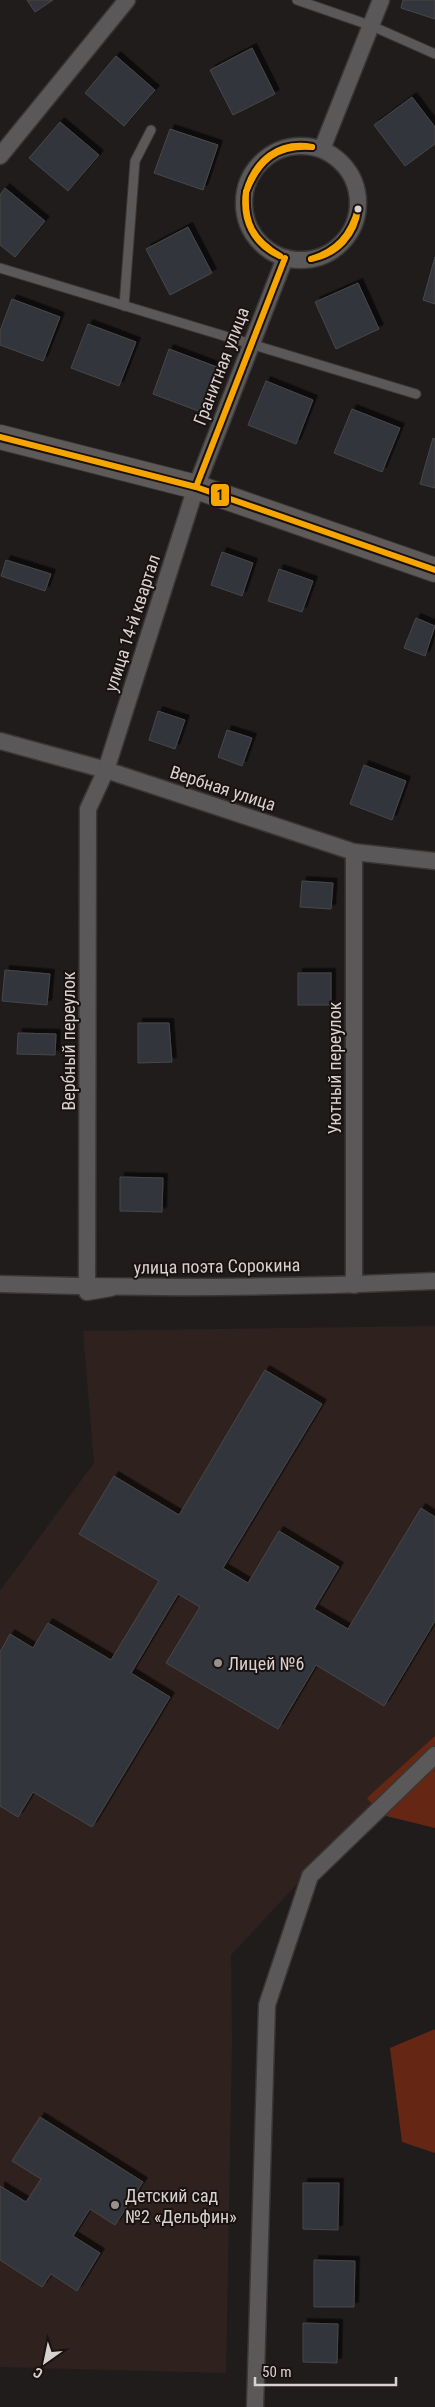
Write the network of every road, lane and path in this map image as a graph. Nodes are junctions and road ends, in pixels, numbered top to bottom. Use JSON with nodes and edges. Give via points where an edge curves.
{"nodes":[{"id":1,"x":127,"y":0,"type":"edge"},
{"id":2,"x":297,"y":0,"type":"edge"},
{"id":3,"x":381,"y":0,"type":"edge"},
{"id":4,"x":372,"y":26,"type":"junction"},
{"id":5,"x":435,"y":54,"type":"edge"},
{"id":6,"x":151,"y":130,"type":"dead end"},
{"id":7,"x":322,"y":149,"type":"junction"},
{"id":8,"x":0,"y":156,"type":"edge"},
{"id":9,"x":285,"y":258,"type":"junction"},
{"id":10,"x":0,"y":268,"type":"edge"},
{"id":11,"x":124,"y":306,"type":"junction"},
{"id":12,"x":251,"y":344,"type":"junction"},
{"id":13,"x":416,"y":394,"type":"dead end"},
{"id":14,"x":0,"y":437,"type":"edge"},
{"id":15,"x":196,"y":487,"type":"junction"},
{"id":16,"x":435,"y":570,"type":"edge"},
{"id":17,"x":0,"y":741,"type":"edge"},
{"id":18,"x":106,"y":770,"type":"junction"},
{"id":19,"x":354,"y":852,"type":"junction"},
{"id":20,"x":435,"y":861,"type":"edge"},
{"id":21,"x":435,"y":1281,"type":"edge"},
{"id":22,"x":0,"y":1284,"type":"edge"},
{"id":23,"x":354,"y":1285,"type":"junction"},
{"id":24,"x":111,"y":1288,"type":"junction"},
{"id":25,"x":435,"y":1755,"type":"edge"},
{"id":26,"x":255,"y":2407,"type":"edge"}],
"edges":[{"from":1,"to":8,"type":"street"},
{"from":2,"to":4,"type":"lane"},
{"from":3,"to":4,"type":"street"},
{"from":4,"to":5,"type":"lane"},
{"from":4,"to":7,"type":"street"},
{"from":6,"to":11,"type":"lane","via":[[135,161]]},
{"from":7,"to":9,"type":"street","via":[[343,163],[357,184],[359,210],[351,233],[333,252],[310,260]]},
{"from":7,"to":9,"type":"street","via":[[304,145],[284,148],[267,156],[254,170],[246,188],[244,210],[251,231],[265,248]]},
{"from":9,"to":12,"type":"street","name":"Гранитная улица"},
{"from":10,"to":11,"type":"lane"},
{"from":11,"to":12,"type":"lane"},
{"from":12,"to":13,"type":"lane"},
{"from":12,"to":15,"type":"street","name":"Гранитная улица"},
{"from":14,"to":15,"type":"street"},
{"from":15,"to":16,"type":"street"},
{"from":15,"to":18,"type":"street","name":"улица 14-й квартал"},
{"from":17,"to":18,"type":"street","name":"Вербная улица"},
{"from":18,"to":19,"type":"street","name":"Вербная улица"},
{"from":18,"to":24,"type":"street","name":"Вербный переулок","via":[[88,809],[87,1292]]},
{"from":19,"to":20,"type":"street","name":"Вербная улица"},
{"from":19,"to":23,"type":"street","name":"Уютный переулок"},
{"from":21,"to":23,"type":"street","name":"улица поэта Сорокина"},
{"from":22,"to":24,"type":"street","name":"улица поэта Сорокина"},
{"from":23,"to":24,"type":"street","name":"улица поэта Сорокина"},
{"from":25,"to":26,"type":"street","via":[[310,1876],[267,2005]]}]}
